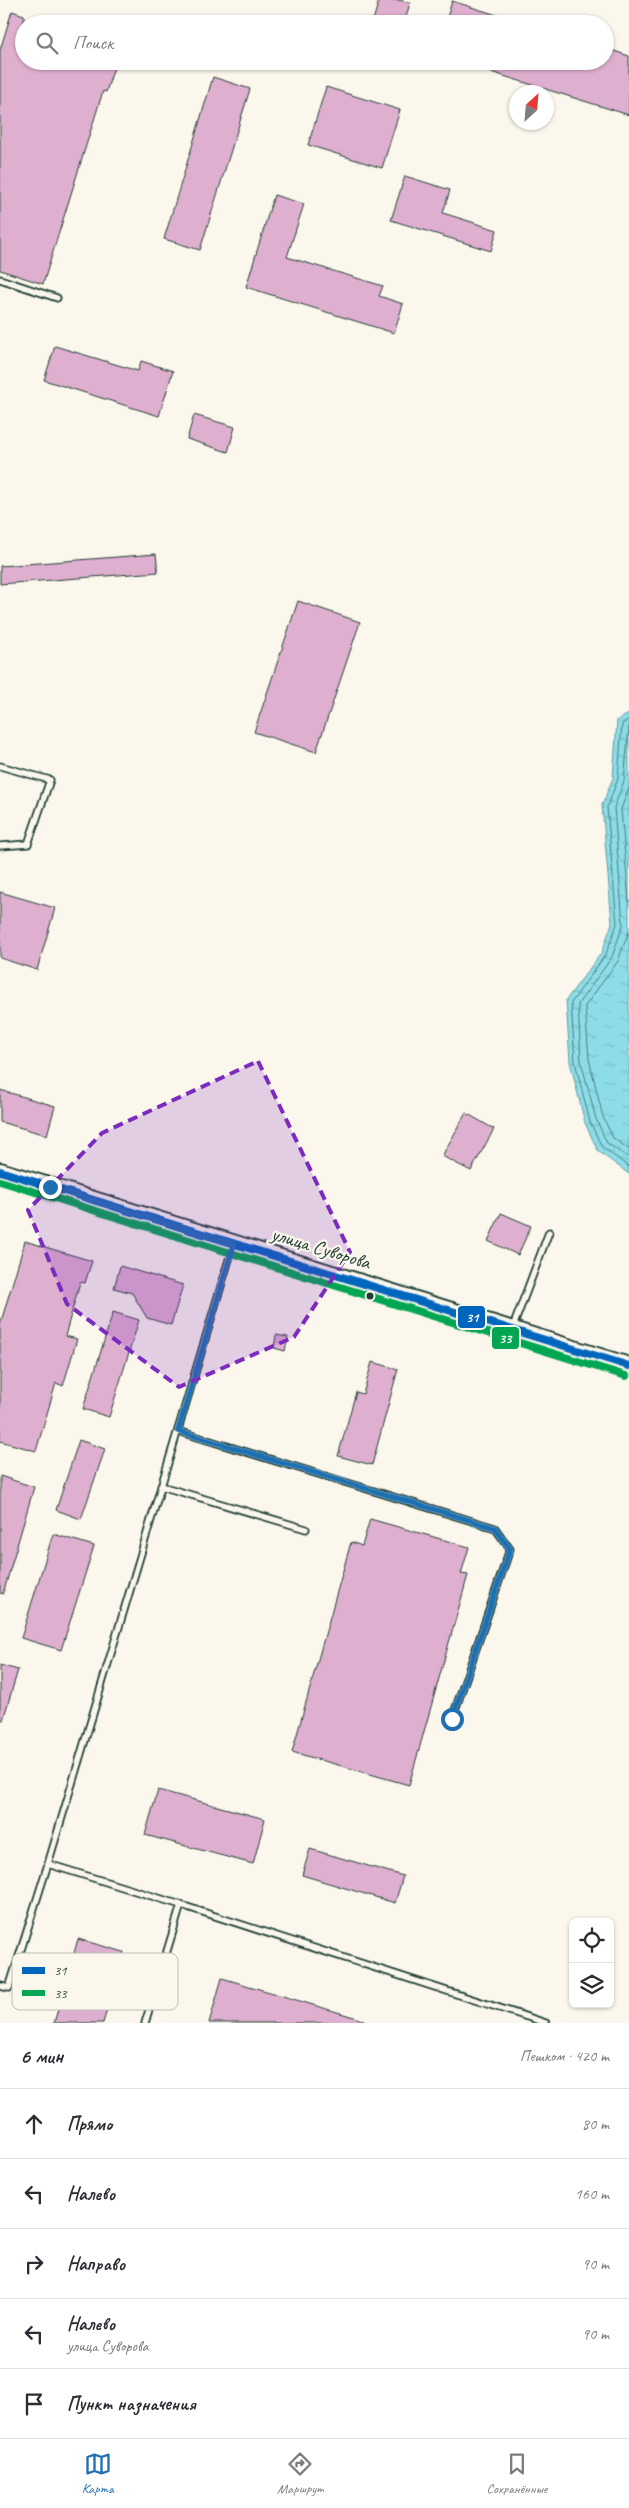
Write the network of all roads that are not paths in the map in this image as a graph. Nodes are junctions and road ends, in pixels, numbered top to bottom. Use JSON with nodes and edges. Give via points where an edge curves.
{"nodes":[{"id":1,"x":0,"y":279,"type":"edge"},
{"id":2,"x":57,"y":298,"type":"dead end"},
{"id":3,"x":0,"y":766,"type":"edge"},
{"id":4,"x":0,"y":846,"type":"edge"},
{"id":5,"x":0,"y":1171,"type":"edge"},
{"id":6,"x":549,"y":1232,"type":"dead end"},
{"id":7,"x":234,"y":1244,"type":"junction"},
{"id":8,"x":512,"y":1329,"type":"junction"},
{"id":9,"x":629,"y":1366,"type":"edge"},
{"id":10,"x":178,"y":1431,"type":"junction"},
{"id":11,"x":161,"y":1486,"type":"junction"},
{"id":12,"x":306,"y":1529,"type":"dead end"},
{"id":13,"x":452,"y":1719,"type":"dead end"},
{"id":14,"x":48,"y":1864,"type":"junction"},
{"id":15,"x":181,"y":1905,"type":"junction"},
{"id":16,"x":21,"y":1953,"type":"edge"},
{"id":17,"x":166,"y":1953,"type":"edge"},
{"id":18,"x":12,"y":1981,"type":"edge"},
{"id":19,"x":0,"y":1986,"type":"edge"},
{"id":20,"x":149,"y":2010,"type":"edge"},
{"id":21,"x":145,"y":2023,"type":"edge"},
{"id":22,"x":546,"y":2023,"type":"edge"}],
"edges":[{"from":1,"to":2,"type":"lane"},
{"from":3,"to":4,"type":"lane","via":[[50,780],[28,844]]},
{"from":5,"to":7,"type":"main road","name":"улица Суворова"},
{"from":6,"to":8,"type":"lane"},
{"from":7,"to":8,"type":"main road","name":"улица Суворова"},
{"from":7,"to":10,"type":"lane"},
{"from":8,"to":9,"type":"main road","name":"улица Суворова"},
{"from":10,"to":11,"type":"lane"},
{"from":10,"to":13,"type":"lane","via":[[495,1528],[510,1549]]},
{"from":11,"to":12,"type":"lane"},
{"from":11,"to":14,"type":"lane"},
{"from":14,"to":15,"type":"lane"},
{"from":14,"to":16,"type":"lane"},
{"from":15,"to":17,"type":"lane"},
{"from":15,"to":22,"type":"lane"},
{"from":18,"to":19,"type":"lane","via":[[10,1988]]},
{"from":20,"to":21,"type":"lane"}]}
